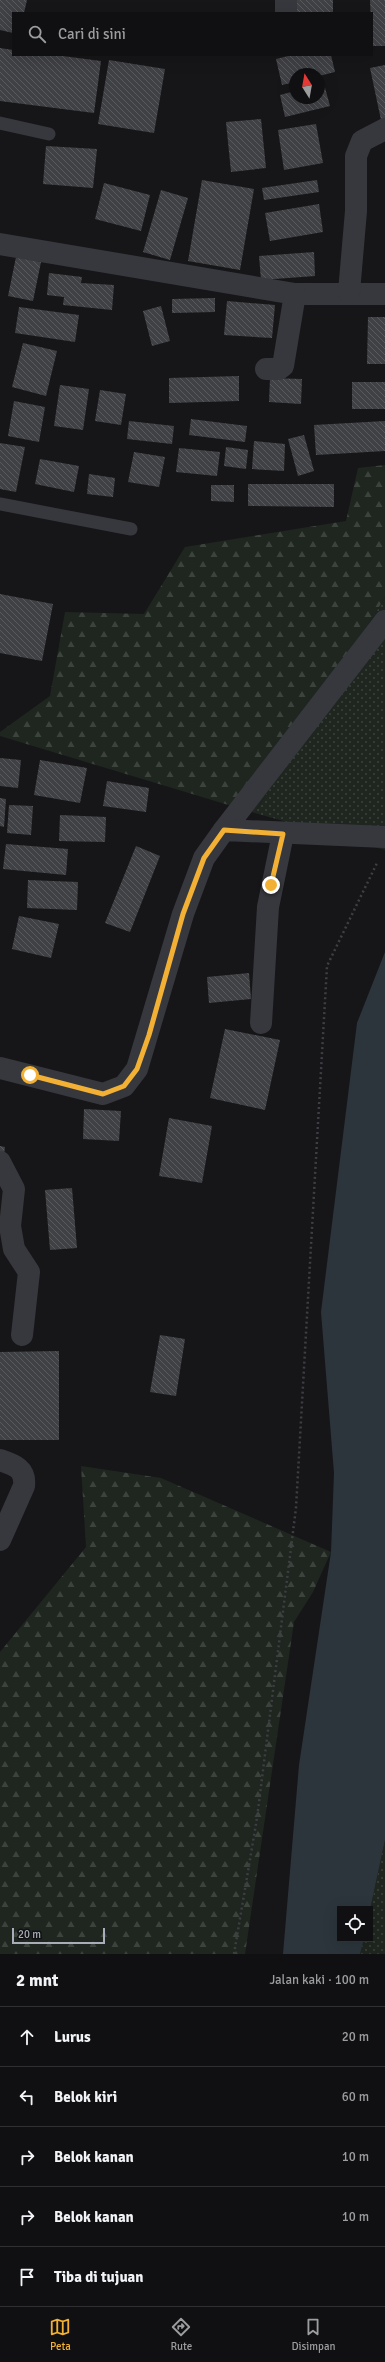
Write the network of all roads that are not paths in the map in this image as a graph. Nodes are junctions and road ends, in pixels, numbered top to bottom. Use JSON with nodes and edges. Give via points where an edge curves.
{"nodes":[{"id":1,"x":286,"y":0,"type":"edge"},
{"id":2,"x":286,"y":12,"type":"edge"},
{"id":3,"x":0,"y":122,"type":"edge"},
{"id":4,"x":385,"y":129,"type":"edge"},
{"id":5,"x":48,"y":134,"type":"dead end"},
{"id":6,"x":0,"y":244,"type":"edge"},
{"id":7,"x":349,"y":292,"type":"junction"},
{"id":8,"x":295,"y":294,"type":"junction"},
{"id":9,"x":385,"y":294,"type":"edge"},
{"id":10,"x":266,"y":369,"type":"dead end"},
{"id":11,"x":0,"y":504,"type":"edge"},
{"id":12,"x":131,"y":529,"type":"dead end"},
{"id":13,"x":385,"y":622,"type":"edge"},
{"id":14,"x":224,"y":830,"type":"junction"},
{"id":15,"x":283,"y":834,"type":"junction"},
{"id":16,"x":385,"y":837,"type":"edge"},
{"id":17,"x":261,"y":1023,"type":"dead end"},
{"id":18,"x":0,"y":1068,"type":"edge"},
{"id":19,"x":0,"y":1162,"type":"edge"},
{"id":20,"x":22,"y":1335,"type":"dead end"},
{"id":21,"x":0,"y":1460,"type":"edge"},
{"id":22,"x":0,"y":1540,"type":"edge"}],
"edges":[{"from":1,"to":2,"type":"street"},
{"from":3,"to":5,"type":"lane"},
{"from":4,"to":7,"type":"street","via":[[362,142],[356,156],[356,211]]},
{"from":6,"to":8,"type":"street"},
{"from":7,"to":8,"type":"street"},
{"from":7,"to":9,"type":"street"},
{"from":8,"to":10,"type":"street","via":[[283,366],[279,369]]},
{"from":11,"to":12,"type":"lane"},
{"from":13,"to":14,"type":"street"},
{"from":14,"to":15,"type":"street"},
{"from":14,"to":18,"type":"street","via":[[204,858],[183,914],[142,1055],[137,1069],[124,1086],[103,1094]]},
{"from":15,"to":16,"type":"street"},
{"from":15,"to":17,"type":"street","via":[[268,907]]},
{"from":19,"to":20,"type":"street","via":[[14,1189],[10,1226],[14,1249],[28,1272]]},
{"from":21,"to":22,"type":"street","via":[[19,1467],[25,1480]]}]}
